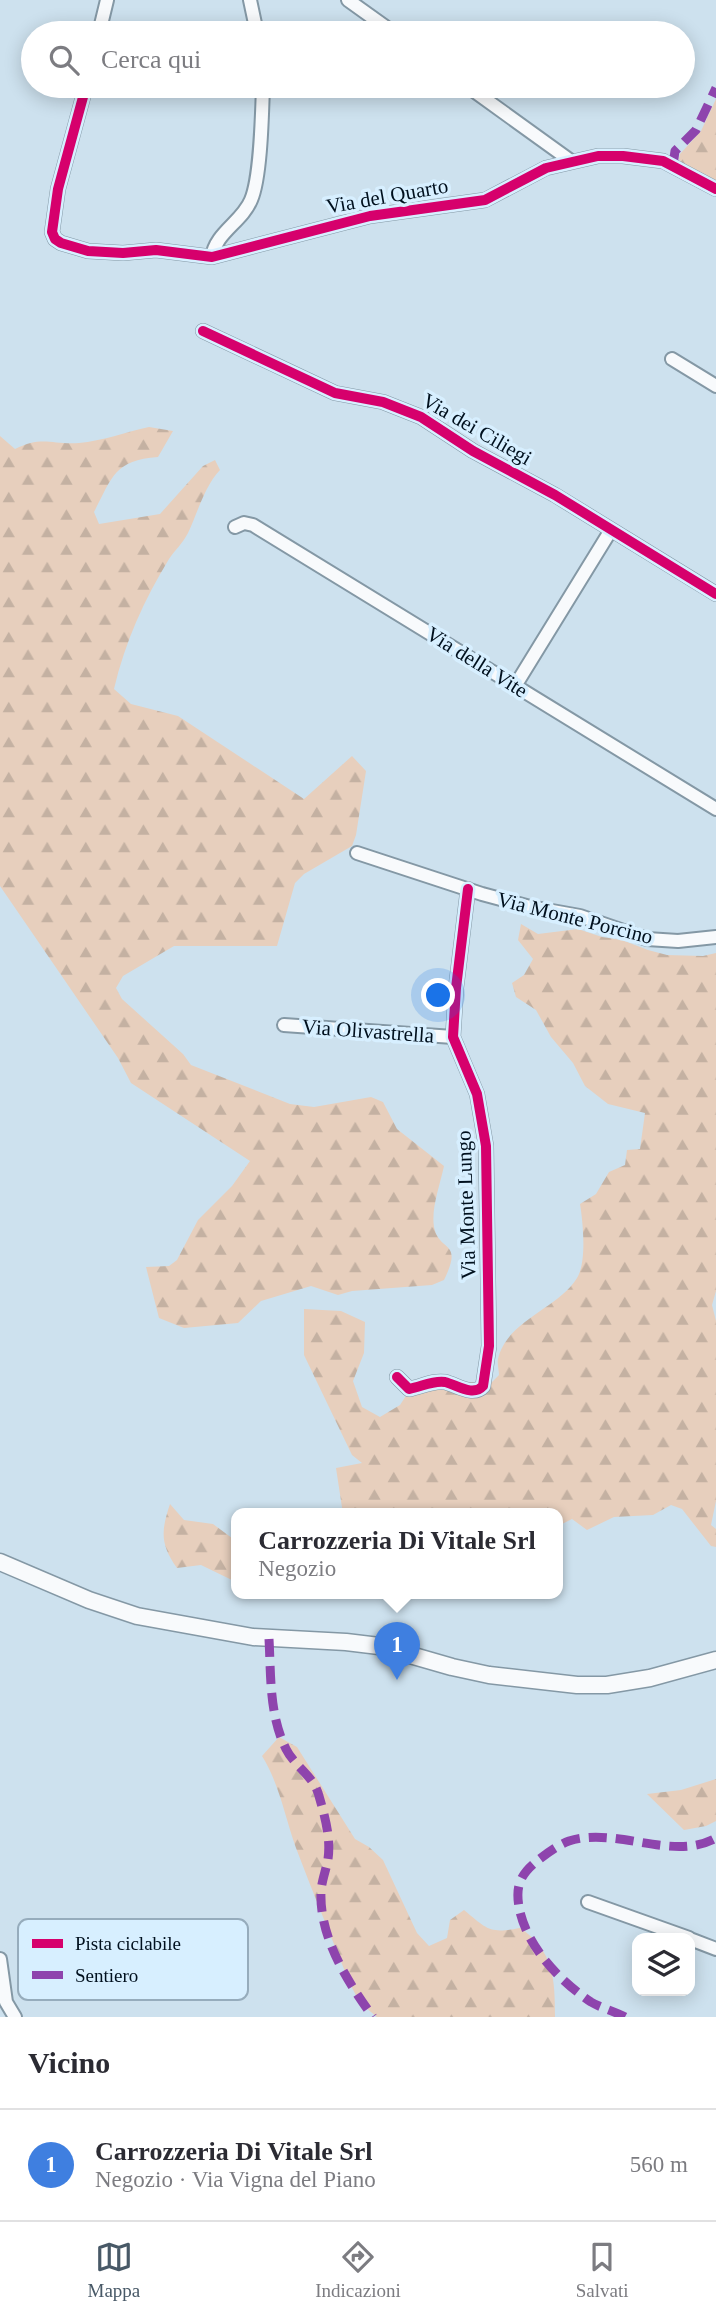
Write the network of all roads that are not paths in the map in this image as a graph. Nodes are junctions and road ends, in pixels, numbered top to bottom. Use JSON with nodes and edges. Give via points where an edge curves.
{"nodes":[{"id":1,"x":107,"y":0,"type":"edge"},
{"id":2,"x":250,"y":0,"type":"edge"},
{"id":3,"x":348,"y":0,"type":"edge"},
{"id":4,"x":102,"y":21,"type":"edge"},
{"id":5,"x":254,"y":21,"type":"edge"},
{"id":6,"x":377,"y":21,"type":"edge"},
{"id":7,"x":83,"y":98,"type":"edge"},
{"id":8,"x":262,"y":98,"type":"edge"},
{"id":9,"x":484,"y":98,"type":"edge"},
{"id":10,"x":571,"y":161,"type":"junction"},
{"id":11,"x":716,"y":189,"type":"edge"},
{"id":12,"x":212,"y":257,"type":"junction"},
{"id":13,"x":203,"y":331,"type":"dead end"},
{"id":14,"x":671,"y":359,"type":"dead end"},
{"id":15,"x":716,"y":386,"type":"edge"},
{"id":16,"x":235,"y":527,"type":"dead end"},
{"id":17,"x":611,"y":530,"type":"junction"},
{"id":18,"x":716,"y":594,"type":"edge"},
{"id":19,"x":515,"y":686,"type":"junction"},
{"id":20,"x":716,"y":809,"type":"edge"},
{"id":21,"x":357,"y":853,"type":"dead end"},
{"id":22,"x":468,"y":889,"type":"junction"},
{"id":23,"x":716,"y":937,"type":"edge"},
{"id":24,"x":284,"y":1025,"type":"dead end"},
{"id":25,"x":453,"y":1037,"type":"junction"},
{"id":26,"x":397,"y":1377,"type":"dead end"},
{"id":27,"x":0,"y":1562,"type":"edge"},
{"id":28,"x":716,"y":1660,"type":"edge"},
{"id":29,"x":588,"y":1902,"type":"dead end"},
{"id":30,"x":675,"y":1933,"type":"edge"},
{"id":31,"x":695,"y":1940,"type":"edge"},
{"id":32,"x":716,"y":1949,"type":"edge"},
{"id":33,"x":0,"y":1959,"type":"edge"},
{"id":34,"x":15,"y":2017,"type":"edge"}],
"edges":[{"from":1,"to":4,"type":"street"},
{"from":2,"to":5,"type":"street"},
{"from":3,"to":6,"type":"street"},
{"from":7,"to":12,"type":"street","name":"Via del Quarto","via":[[56,201],[55,239],[88,251],[156,250]]},
{"from":8,"to":12,"type":"street","via":[[255,189],[243,215],[215,244]]},
{"from":9,"to":10,"type":"street"},
{"from":10,"to":11,"type":"street","name":"Via del Quarto","via":[[614,155],[659,161]]},
{"from":10,"to":12,"type":"street","name":"Via del Quarto","via":[[541,170],[485,200],[363,217]]},
{"from":13,"to":17,"type":"street","name":"Via dei Ciliegi","via":[[335,393],[383,402],[421,417]]},
{"from":14,"to":15,"type":"street"},
{"from":16,"to":19,"type":"street","name":"Via della Vite","via":[[253,525]]},
{"from":17,"to":18,"type":"street","name":"Via dei Ciliegi"},
{"from":17,"to":19,"type":"street"},
{"from":19,"to":20,"type":"street","name":"Via della Vite"},
{"from":21,"to":22,"type":"street","name":"Via Monte Porcino"},
{"from":22,"to":23,"type":"street","name":"Via Monte Porcino","via":[[583,917],[652,940]]},
{"from":22,"to":25,"type":"street","name":"Via Monte Lungo"},
{"from":24,"to":25,"type":"street","name":"Via Olivastrella"},
{"from":25,"to":26,"type":"street","name":"Via Monte Lungo","via":[[477,1094],[486,1146],[489,1346],[483,1386],[474,1391],[441,1382],[409,1389]]},
{"from":27,"to":28,"type":"main road","via":[[89,1600],[138,1615],[246,1636],[380,1646],[489,1675],[607,1685]]},
{"from":29,"to":30,"type":"street"},
{"from":31,"to":32,"type":"street"},
{"from":33,"to":34,"type":"street","via":[[6,2001]]}]}
